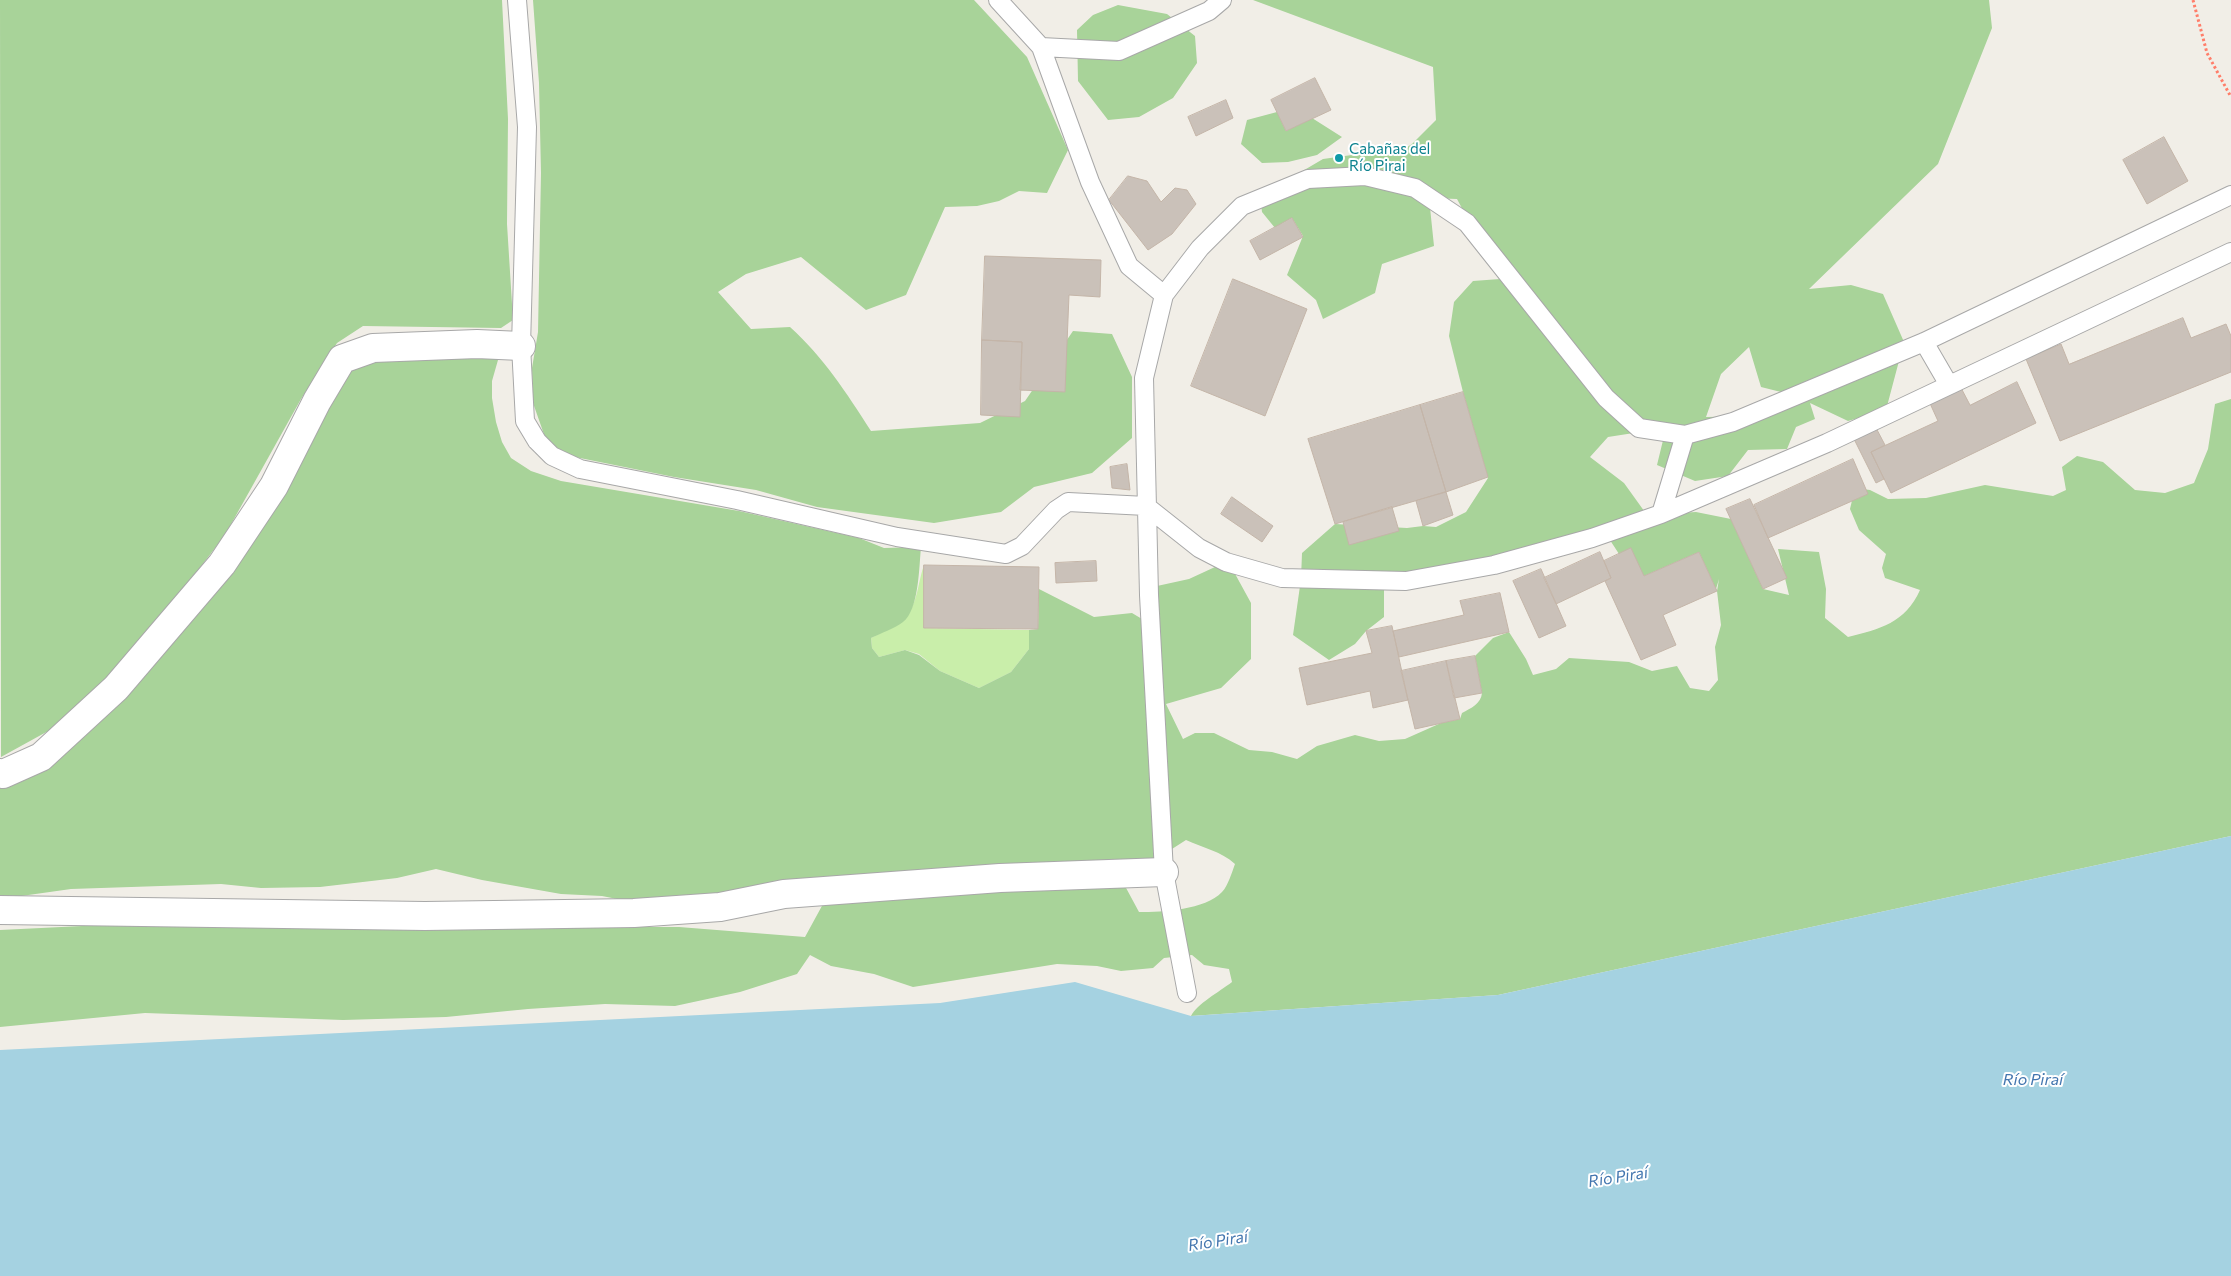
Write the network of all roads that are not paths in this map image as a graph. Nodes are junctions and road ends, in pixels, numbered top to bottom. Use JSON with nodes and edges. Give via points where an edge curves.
{"nodes":[{"id":1,"x":517,"y":0,"type":"edge"},
{"id":2,"x":998,"y":0,"type":"edge"},
{"id":3,"x":1222,"y":0,"type":"edge"},
{"id":4,"x":1041,"y":47,"type":"junction"},
{"id":5,"x":2231,"y":194,"type":"edge"},
{"id":6,"x":2231,"y":252,"type":"edge"},
{"id":7,"x":1164,"y":295,"type":"junction"},
{"id":8,"x":1924,"y":342,"type":"junction"},
{"id":9,"x":521,"y":346,"type":"junction"},
{"id":10,"x":1949,"y":385,"type":"junction"},
{"id":11,"x":1685,"y":435,"type":"junction"},
{"id":12,"x":1146,"y":506,"type":"junction"},
{"id":13,"x":1661,"y":514,"type":"junction"},
{"id":14,"x":0,"y":773,"type":"edge"},
{"id":15,"x":1164,"y":872,"type":"junction"},
{"id":16,"x":0,"y":910,"type":"edge"},
{"id":17,"x":1186,"y":993,"type":"dead end"}],
"edges":[{"from":1,"to":9,"type":"lane","via":[[527,127]]},
{"from":2,"to":4,"type":"lane"},
{"from":3,"to":4,"type":"lane","via":[[1209,11],[1119,51]]},
{"from":4,"to":7,"type":"lane","via":[[1090,182],[1130,266]]},
{"from":5,"to":8,"type":"lane"},
{"from":6,"to":10,"type":"lane"},
{"from":7,"to":11,"type":"lane","via":[[1200,248],[1242,206],[1308,179],[1365,176],[1415,188],[1467,223],[1606,398],[1639,428]]},
{"from":7,"to":12,"type":"lane","via":[[1144,378]]},
{"from":8,"to":10,"type":"lane"},
{"from":8,"to":11,"type":"lane","via":[[1733,422]]},
{"from":9,"to":12,"type":"lane","via":[[525,421],[537,441],[552,456],[580,469],[897,537],[1006,554],[1022,546],[1056,510],[1068,502]]},
{"from":9,"to":14,"type":"street","via":[[477,344],[373,348],[342,359],[274,486],[222,564],[116,688],[72,730],[41,757]]},
{"from":10,"to":13,"type":"lane","via":[[1828,442]]},
{"from":11,"to":13,"type":"lane"},
{"from":12,"to":13,"type":"lane","via":[[1199,548],[1235,564],[1282,578],[1406,581],[1494,565],[1592,538]]},
{"from":12,"to":15,"type":"lane"},
{"from":15,"to":16,"type":"street","via":[[1000,878],[784,894],[720,907],[634,914],[425,916]]},
{"from":15,"to":17,"type":"lane"}]}
